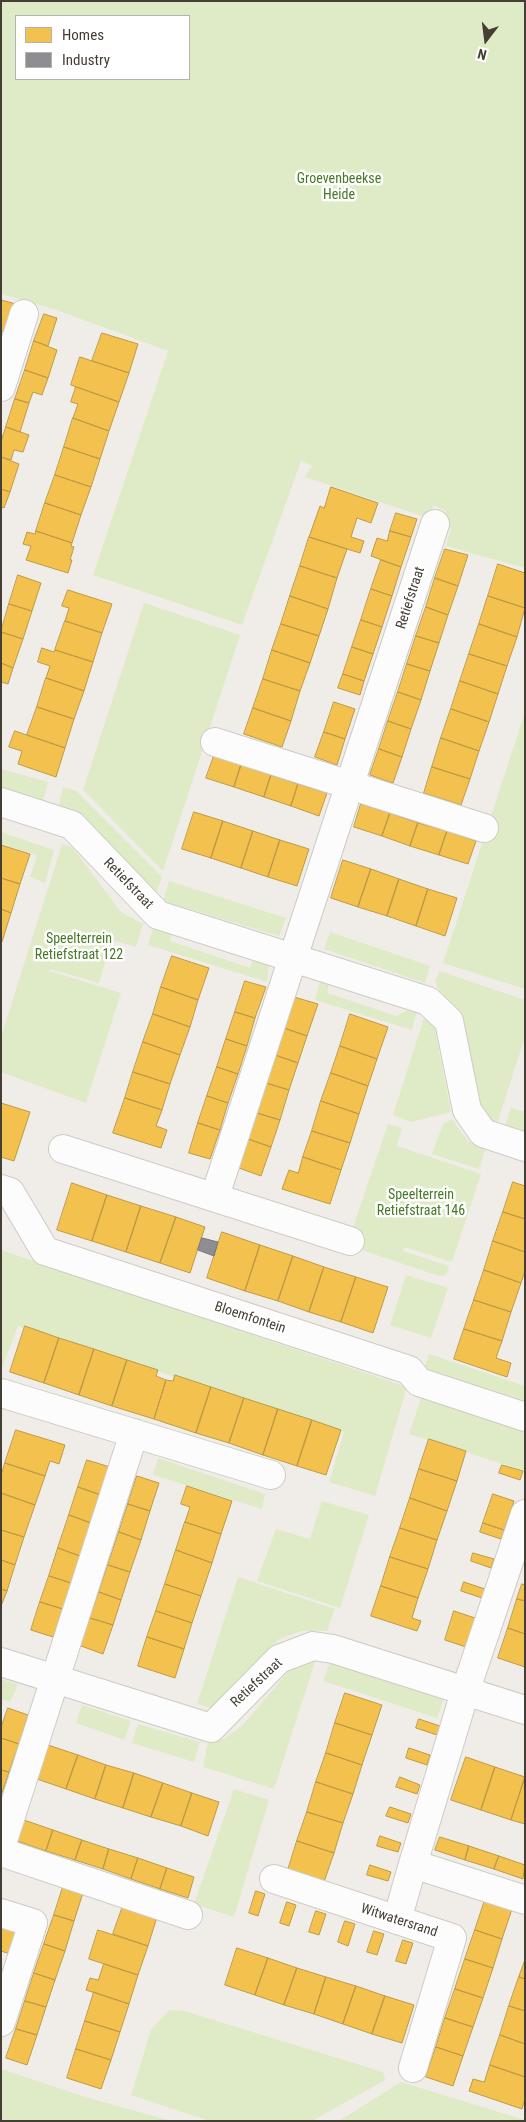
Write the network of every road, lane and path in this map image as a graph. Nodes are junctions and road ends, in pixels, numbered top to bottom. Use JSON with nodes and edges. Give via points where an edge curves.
{"nodes":[{"id":1,"x":24,"y":314,"type":"dead end"},
{"id":2,"x":1,"y":387,"type":"edge"},
{"id":3,"x":435,"y":524,"type":"dead end"},
{"id":4,"x":215,"y":742,"type":"dead end"},
{"id":5,"x":349,"y":785,"type":"junction"},
{"id":6,"x":1,"y":802,"type":"edge"},
{"id":7,"x":484,"y":828,"type":"dead end"},
{"id":8,"x":294,"y":958,"type":"junction"},
{"id":9,"x":525,"y":1147,"type":"edge"},
{"id":10,"x":63,"y":1149,"type":"dead end"},
{"id":11,"x":1,"y":1189,"type":"edge"},
{"id":12,"x":216,"y":1196,"type":"junction"},
{"id":13,"x":350,"y":1241,"type":"dead end"},
{"id":14,"x":1,"y":1393,"type":"edge"},
{"id":15,"x":525,"y":1417,"type":"edge"},
{"id":16,"x":134,"y":1433,"type":"junction"},
{"id":17,"x":271,"y":1475,"type":"dead end"},
{"id":18,"x":525,"y":1514,"type":"edge"},
{"id":19,"x":1,"y":1662,"type":"edge"},
{"id":20,"x":54,"y":1680,"type":"junction"},
{"id":21,"x":465,"y":1692,"type":"junction"},
{"id":22,"x":525,"y":1710,"type":"edge"},
{"id":23,"x":1,"y":1846,"type":"edge"},
{"id":24,"x":1,"y":1852,"type":"edge"},
{"id":25,"x":413,"y":1864,"type":"junction"},
{"id":26,"x":274,"y":1879,"type":"dead end"},
{"id":27,"x":525,"y":1900,"type":"edge"},
{"id":28,"x":1,"y":1913,"type":"edge"},
{"id":29,"x":188,"y":1915,"type":"dead end"},
{"id":30,"x":397,"y":1920,"type":"junction"},
{"id":31,"x":1,"y":2022,"type":"edge"},
{"id":32,"x":413,"y":2068,"type":"dead end"}],
"edges":[{"from":1,"to":2,"type":"street"},
{"from":3,"to":5,"type":"street","name":"Retiefstraat"},
{"from":4,"to":5,"type":"street"},
{"from":5,"to":7,"type":"street"},
{"from":5,"to":8,"type":"street","name":"Retiefstraat"},
{"from":6,"to":8,"type":"street","name":"Retiefstraat","via":[[72,826],[158,915]]},
{"from":8,"to":9,"type":"street","name":"Retiefstraat","via":[[428,1001],[449,1021],[467,1110],[483,1133]]},
{"from":8,"to":12,"type":"street","name":"Retiefstraat"},
{"from":10,"to":12,"type":"street"},
{"from":11,"to":15,"type":"street","name":"Bloemfontein","via":[[10,1192],[45,1251],[409,1370],[419,1382]]},
{"from":12,"to":13,"type":"street"},
{"from":14,"to":16,"type":"street"},
{"from":16,"to":17,"type":"street"},
{"from":16,"to":20,"type":"street"},
{"from":18,"to":21,"type":"street"},
{"from":19,"to":20,"type":"street","name":"Retiefstraat"},
{"from":20,"to":21,"type":"street","name":"Retiefstraat","via":[[211,1728],[279,1659],[313,1646],[332,1649]]},
{"from":20,"to":23,"type":"street"},
{"from":21,"to":22,"type":"street","name":"Retiefstraat"},
{"from":21,"to":25,"type":"street"},
{"from":24,"to":29,"type":"street"},
{"from":25,"to":27,"type":"street"},
{"from":25,"to":30,"type":"street"},
{"from":26,"to":30,"type":"street","name":"Witwatersrand"},
{"from":28,"to":31,"type":"street","via":[[33,1922]]},
{"from":30,"to":32,"type":"street","name":"Witwatersrand","via":[[452,1938]]}]}
